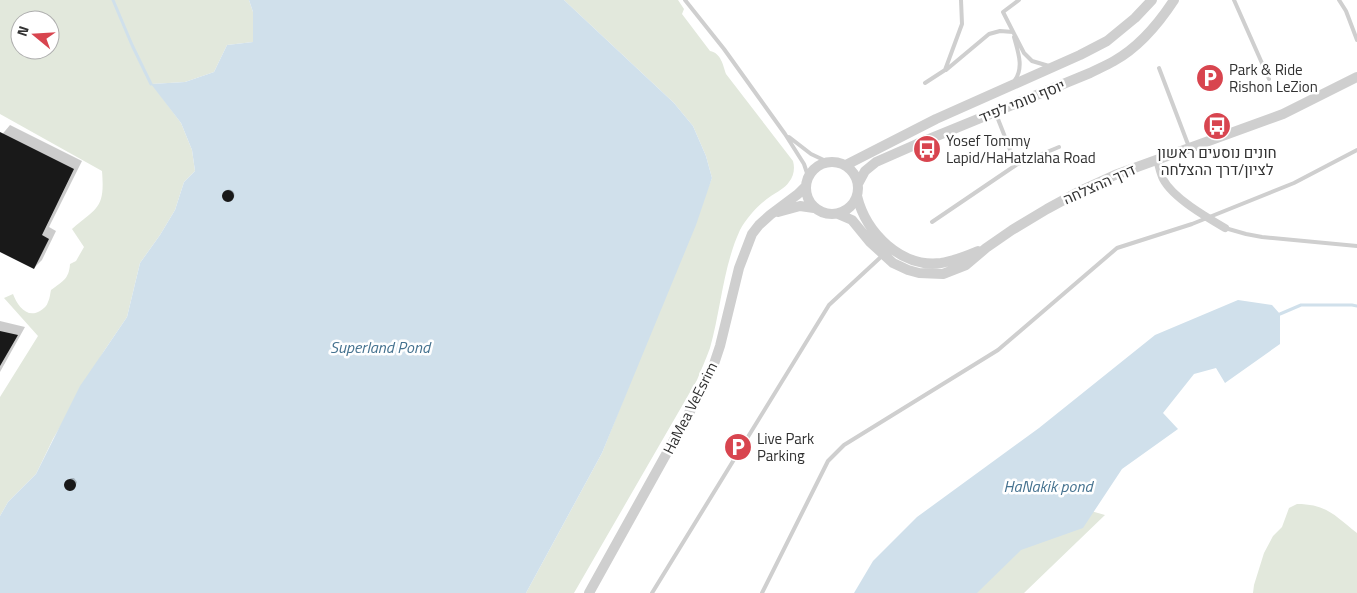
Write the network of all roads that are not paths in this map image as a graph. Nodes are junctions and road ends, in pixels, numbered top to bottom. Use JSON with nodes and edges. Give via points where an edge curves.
{"nodes":[{"id":1,"x":685,"y":0,"type":"edge"},
{"id":2,"x":961,"y":0,"type":"edge"},
{"id":3,"x":1019,"y":0,"type":"edge"},
{"id":4,"x":1152,"y":0,"type":"edge"},
{"id":5,"x":1174,"y":0,"type":"edge"},
{"id":6,"x":1234,"y":0,"type":"edge"},
{"id":7,"x":1339,"y":0,"type":"edge"},
{"id":8,"x":1013,"y":32,"type":"junction"},
{"id":9,"x":1357,"y":40,"type":"edge"},
{"id":10,"x":1053,"y":67,"type":"junction"},
{"id":11,"x":1158,"y":68,"type":"dead end"},
{"id":12,"x":945,"y":70,"type":"junction"},
{"id":13,"x":1357,"y":78,"type":"edge"},
{"id":14,"x":1269,"y":79,"type":"dead end"},
{"id":15,"x":925,"y":83,"type":"dead end"},
{"id":16,"x":1012,"y":85,"type":"junction"},
{"id":17,"x":995,"y":112,"type":"junction"},
{"id":18,"x":785,"y":134,"type":"junction"},
{"id":19,"x":1059,"y":147,"type":"dead end"},
{"id":20,"x":1190,"y":149,"type":"junction"},
{"id":21,"x":1357,"y":150,"type":"edge"},
{"id":22,"x":1157,"y":160,"type":"junction"},
{"id":23,"x":828,"y":162,"type":"junction"},
{"id":24,"x":846,"y":165,"type":"junction"},
{"id":25,"x":1016,"y":165,"type":"junction"},
{"id":26,"x":806,"y":182,"type":"junction"},
{"id":27,"x":858,"y":184,"type":"junction"},
{"id":28,"x":857,"y":196,"type":"junction"},
{"id":29,"x":814,"y":208,"type":"junction"},
{"id":30,"x":838,"y":214,"type":"junction"},
{"id":31,"x":770,"y":215,"type":"junction"},
{"id":32,"x":1208,"y":218,"type":"junction"},
{"id":33,"x":932,"y":222,"type":"dead end"},
{"id":34,"x":1225,"y":228,"type":"joint"},
{"id":35,"x":1357,"y":246,"type":"edge"},
{"id":36,"x":986,"y":248,"type":"junction"},
{"id":37,"x":883,"y":255,"type":"junction"},
{"id":38,"x":589,"y":593,"type":"edge"},
{"id":39,"x":652,"y":593,"type":"edge"},
{"id":40,"x":762,"y":593,"type":"edge"}],
"edges":[{"from":1,"to":18,"type":"lane"},
{"from":2,"to":12,"type":"lane","via":[[962,24]]},
{"from":3,"to":8,"type":"lane","via":[[1003,12]]},
{"from":4,"to":10,"type":"street","name":"יוסף טומי לפיד","via":[[1107,41]]},
{"from":5,"to":17,"type":"street","name":"יוסף טומי לפיד","via":[[1150,31],[1116,60]]},
{"from":6,"to":14,"type":"lane"},
{"from":7,"to":9,"type":"lane"},
{"from":8,"to":10,"type":"lane","via":[[1032,61]]},
{"from":8,"to":12,"type":"lane","via":[[989,34]]},
{"from":8,"to":16,"type":"lane","via":[[1021,64]]},
{"from":10,"to":16,"type":"street","name":"יוסף טומי לפיד"},
{"from":11,"to":20,"type":"lane"},
{"from":12,"to":15,"type":"lane"},
{"from":13,"to":20,"type":"street","name":"דרך ההצלחה","via":[[1283,114]]},
{"from":16,"to":24,"type":"street","name":"יוסף טומי לפיד"},
{"from":17,"to":25,"type":"lane"},
{"from":17,"to":27,"type":"street","name":"יוסף טומי לפיד","via":[[876,162]]},
{"from":18,"to":23,"type":"lane","via":[[811,154]]},
{"from":18,"to":26,"type":"lane","via":[[804,164]]},
{"from":19,"to":25,"type":"lane"},
{"from":20,"to":22,"type":"street","name":"דרך ההצלחה"},
{"from":21,"to":32,"type":"lane","via":[[1294,183]]},
{"from":22,"to":32,"type":"street","via":[[1167,185]]},
{"from":22,"to":36,"type":"street","name":"דרך ההצלחה","via":[[1115,175],[1047,208]]},
{"from":23,"to":24,"type":"street"},
{"from":23,"to":26,"type":"street","via":[[813,169]]},
{"from":24,"to":27,"type":"street"},
{"from":25,"to":33,"type":"lane"},
{"from":26,"to":29,"type":"street","via":[[806,194]]},
{"from":26,"to":31,"type":"street","name":"HaMea VeEsrim","via":[[798,194]]},
{"from":27,"to":28,"type":"street"},
{"from":28,"to":30,"type":"street","via":[[850,208]]},
{"from":28,"to":36,"type":"street","name":"דרך ההצלחה","via":[[869,225],[878,236],[899,254],[913,260],[940,263]]},
{"from":29,"to":30,"type":"street"},
{"from":29,"to":31,"type":"street","name":"HaMea VeEsrim","via":[[800,206]]},
{"from":30,"to":37,"type":"street","name":"דרך ההצלחה","via":[[857,224]]},
{"from":31,"to":38,"type":"street","name":"HaMea VeEsrim","via":[[759,224],[745,250],[720,346],[705,384]]},
{"from":32,"to":34,"type":"street"},
{"from":32,"to":40,"type":"lane","via":[[1117,248],[998,350],[844,445],[828,461]]},
{"from":34,"to":35,"type":"lane","via":[[1262,237]]},
{"from":36,"to":37,"type":"street","name":"דרך ההצלחה","via":[[966,265],[943,274],[908,270]]},
{"from":37,"to":39,"type":"lane","via":[[829,305]]}]}
